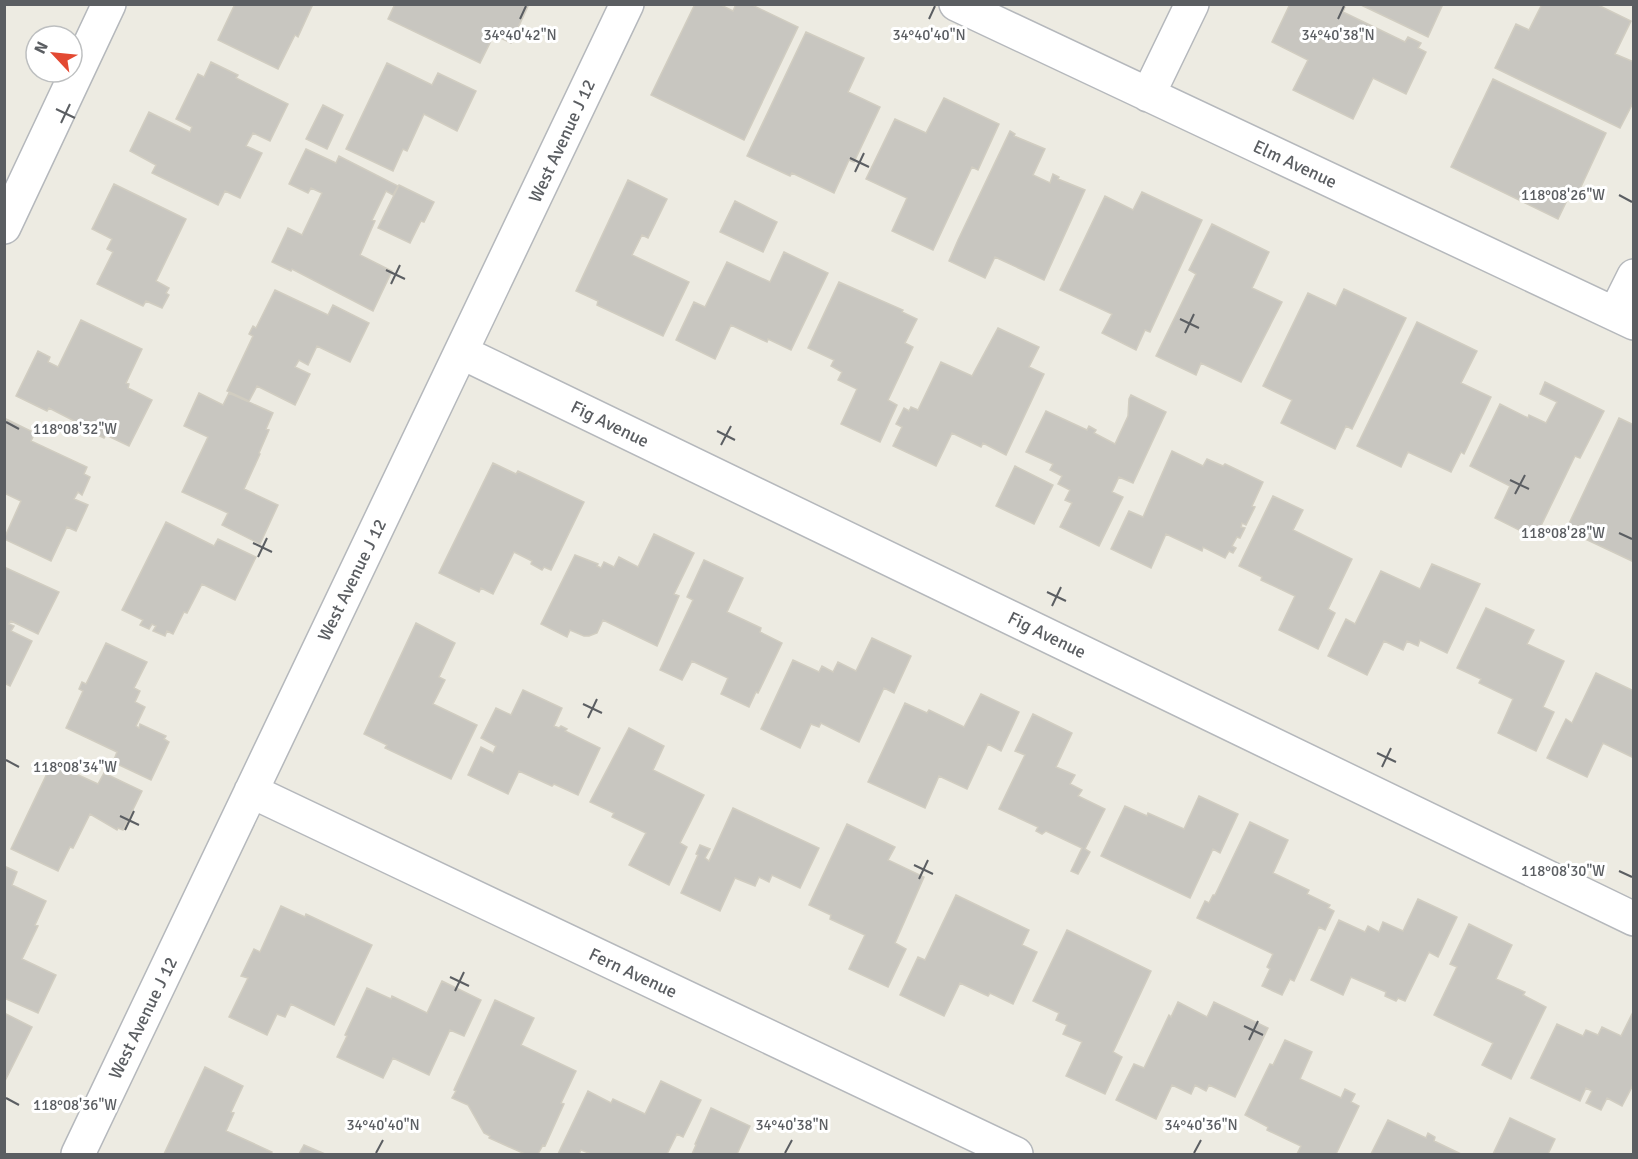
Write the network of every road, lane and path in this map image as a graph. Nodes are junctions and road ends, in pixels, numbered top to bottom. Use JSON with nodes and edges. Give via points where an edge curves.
{"nodes":[{"id":1,"x":109,"y":4,"type":"edge"},
{"id":2,"x":627,"y":4,"type":"edge"},
{"id":3,"x":956,"y":4,"type":"edge"},
{"id":4,"x":1192,"y":4,"type":"edge"},
{"id":5,"x":1148,"y":95,"type":"junction"},
{"id":6,"x":4,"y":227,"type":"edge"},
{"id":7,"x":1634,"y":276,"type":"edge"},
{"id":8,"x":1624,"y":318,"type":"edge"},
{"id":9,"x":461,"y":352,"type":"junction"},
{"id":10,"x":251,"y":791,"type":"junction"},
{"id":11,"x":1634,"y":919,"type":"edge"},
{"id":12,"x":78,"y":1155,"type":"edge"},
{"id":13,"x":1016,"y":1155,"type":"edge"}],
"edges":[{"from":1,"to":6,"type":"street"},
{"from":2,"to":9,"type":"street","name":"West Avenue J 12"},
{"from":3,"to":5,"type":"street","name":"Elm Avenue"},
{"from":4,"to":5,"type":"street"},
{"from":5,"to":8,"type":"street","name":"Elm Avenue"},
{"from":7,"to":8,"type":"street"},
{"from":9,"to":10,"type":"street","name":"West Avenue J 12"},
{"from":9,"to":11,"type":"street","name":"Fig Avenue"},
{"from":10,"to":12,"type":"street","name":"West Avenue J 12"},
{"from":10,"to":13,"type":"street","name":"Fern Avenue"}]}
